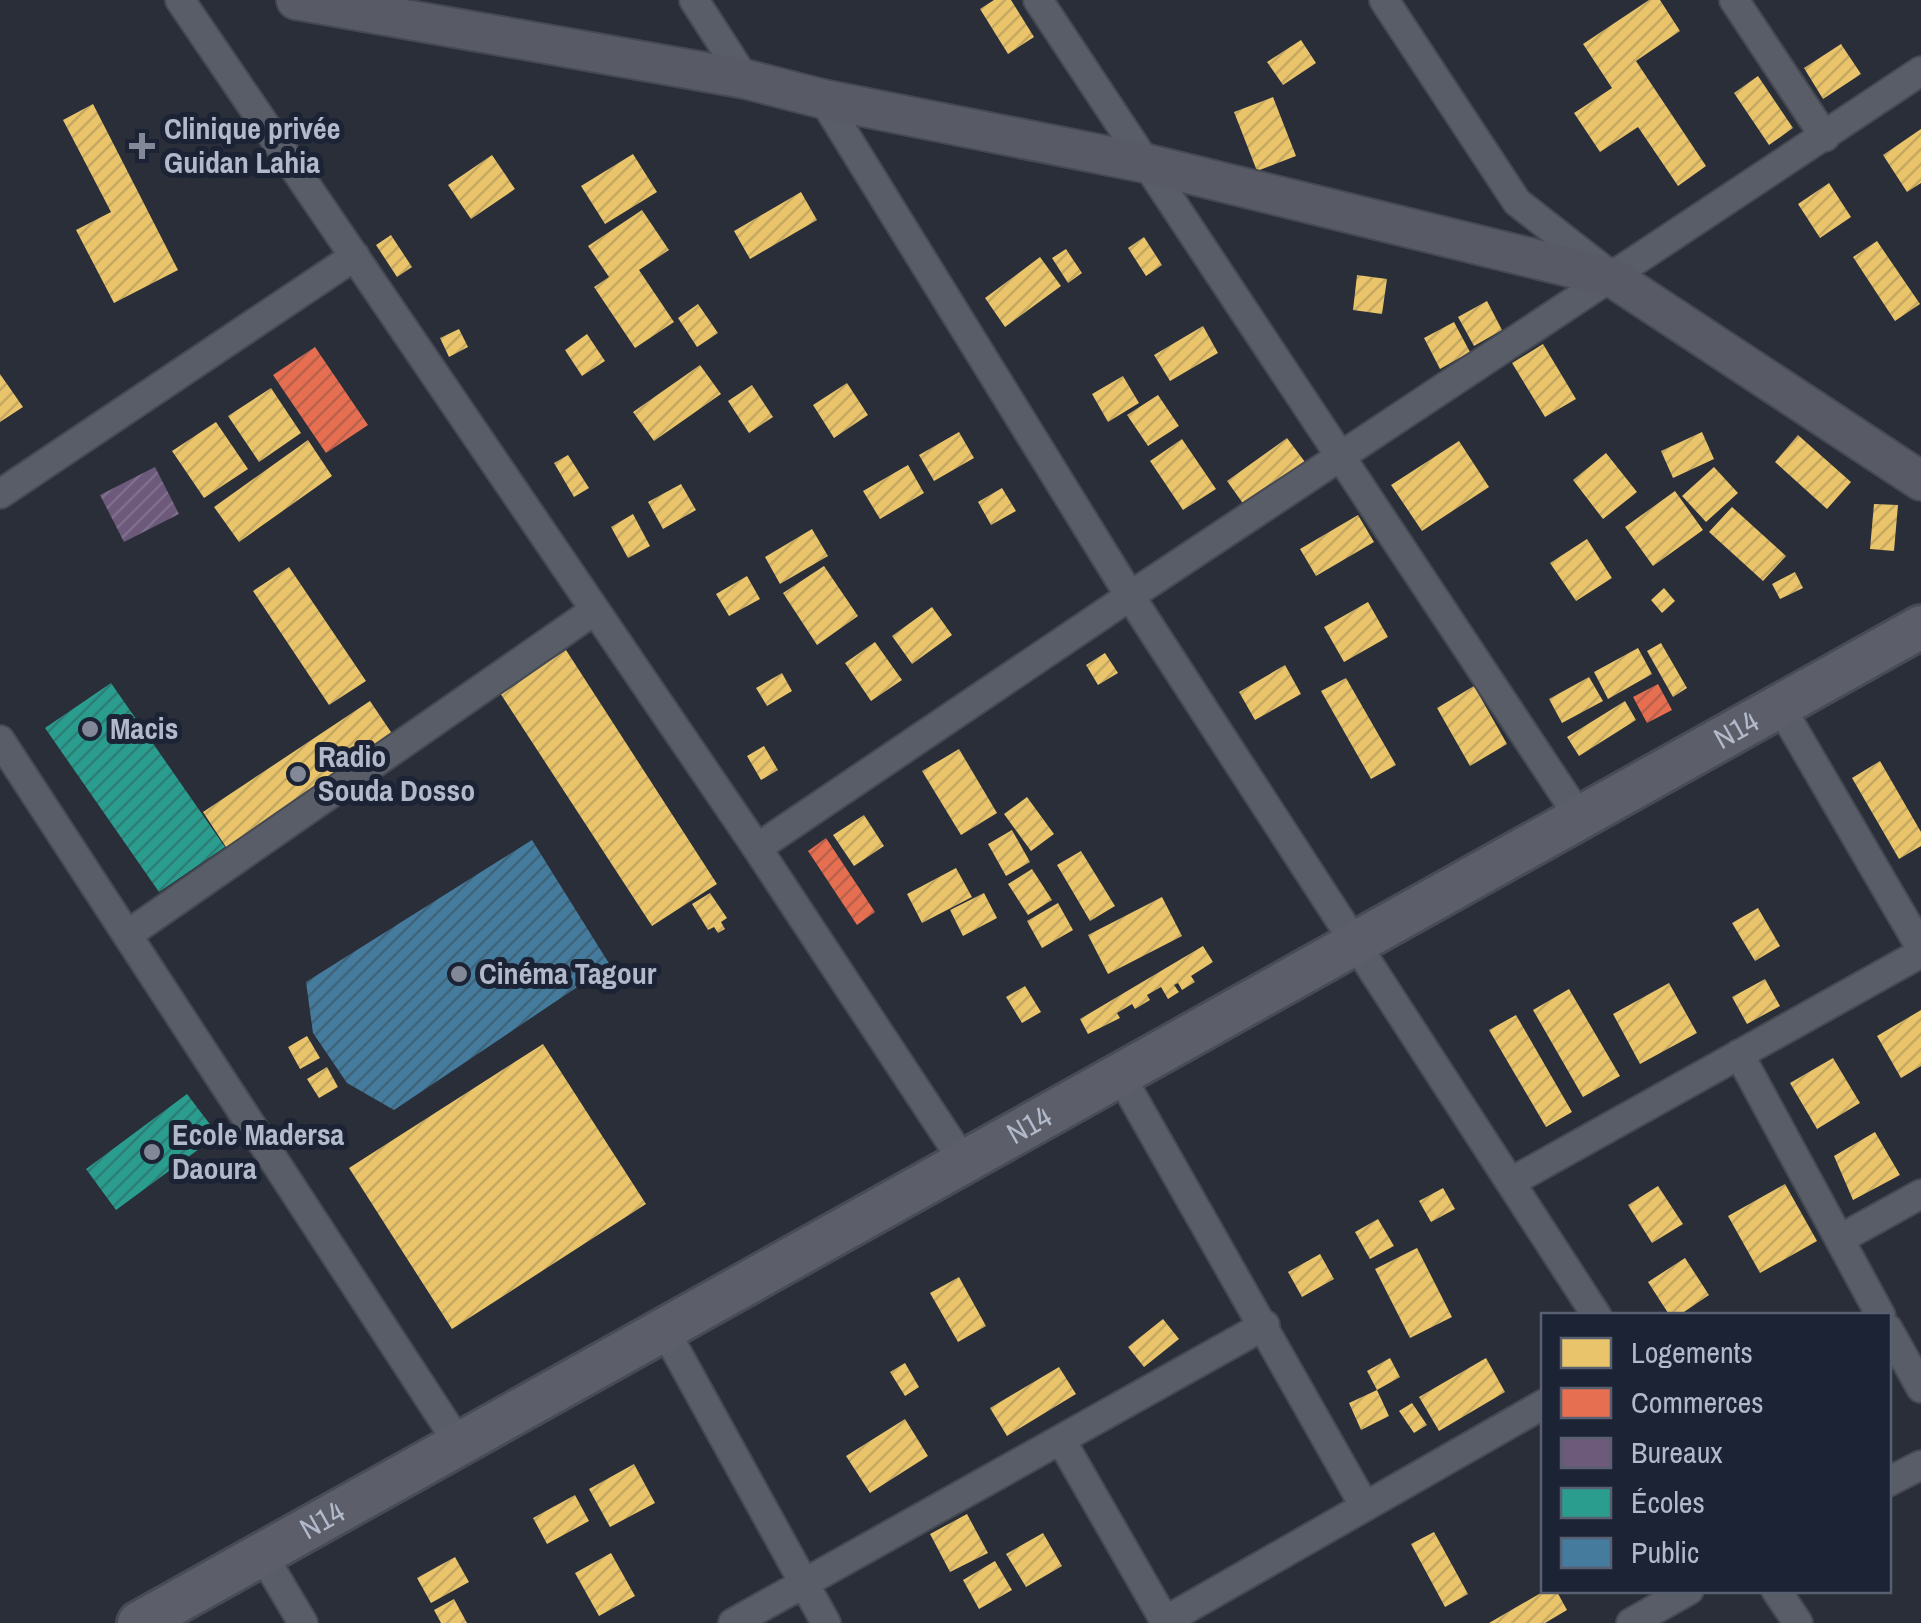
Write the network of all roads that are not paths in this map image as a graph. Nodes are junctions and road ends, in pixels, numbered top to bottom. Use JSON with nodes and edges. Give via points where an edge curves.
{"nodes":[{"id":1,"x":180,"y":0,"type":"edge"},
{"id":2,"x":296,"y":0,"type":"edge"},
{"id":3,"x":694,"y":0,"type":"edge"},
{"id":4,"x":1038,"y":0,"type":"edge"},
{"id":5,"x":1384,"y":0,"type":"edge"},
{"id":6,"x":1734,"y":0,"type":"edge"},
{"id":7,"x":1921,"y":71,"type":"edge"},
{"id":8,"x":745,"y":78,"type":"junction"},
{"id":9,"x":823,"y":99,"type":"junction"},
{"id":10,"x":1825,"y":137,"type":"junction"},
{"id":11,"x":1144,"y":163,"type":"junction"},
{"id":12,"x":354,"y":256,"type":"junction"},
{"id":13,"x":1613,"y":278,"type":"junction"},
{"id":14,"x":1339,"y":458,"type":"junction"},
{"id":15,"x":1921,"y":481,"type":"edge"},
{"id":16,"x":0,"y":494,"type":"edge"},
{"id":17,"x":1130,"y":596,"type":"junction"},
{"id":18,"x":595,"y":610,"type":"junction"},
{"id":19,"x":1921,"y":628,"type":"edge"},
{"id":20,"x":1780,"y":706,"type":"junction"},
{"id":21,"x":0,"y":740,"type":"edge"},
{"id":22,"x":1580,"y":818,"type":"junction"},
{"id":23,"x":758,"y":848,"type":"junction"},
{"id":24,"x":127,"y":935,"type":"junction"},
{"id":25,"x":1356,"y":943,"type":"junction"},
{"id":26,"x":1921,"y":951,"type":"edge"},
{"id":27,"x":1739,"y":1054,"type":"junction"},
{"id":28,"x":1120,"y":1075,"type":"junction"},
{"id":29,"x":964,"y":1162,"type":"junction"},
{"id":30,"x":1511,"y":1182,"type":"junction"},
{"id":31,"x":1921,"y":1194,"type":"edge"},
{"id":32,"x":1840,"y":1239,"type":"junction"},
{"id":33,"x":1595,"y":1313,"type":"edge"},
{"id":34,"x":1880,"y":1313,"type":"edge"},
{"id":35,"x":1265,"y":1326,"type":"junction"},
{"id":36,"x":664,"y":1330,"type":"junction"},
{"id":37,"x":1891,"y":1333,"type":"edge"},
{"id":38,"x":1921,"y":1388,"type":"edge"},
{"id":39,"x":1541,"y":1406,"type":"edge"},
{"id":40,"x":1061,"y":1440,"type":"junction"},
{"id":41,"x":459,"y":1444,"type":"junction"},
{"id":42,"x":1921,"y":1465,"type":"edge"},
{"id":43,"x":1891,"y":1480,"type":"edge"},
{"id":44,"x":1364,"y":1505,"type":"junction"},
{"id":45,"x":262,"y":1554,"type":"junction"},
{"id":46,"x":804,"y":1582,"type":"junction"},
{"id":47,"x":1685,"y":1593,"type":"edge"},
{"id":48,"x":1778,"y":1593,"type":"edge"},
{"id":49,"x":1166,"y":1622,"type":"edge"},
{"id":50,"x":139,"y":1623,"type":"edge"},
{"id":51,"x":303,"y":1623,"type":"edge"},
{"id":52,"x":733,"y":1623,"type":"edge"},
{"id":53,"x":826,"y":1623,"type":"edge"},
{"id":54,"x":1631,"y":1623,"type":"edge"},
{"id":55,"x":1798,"y":1623,"type":"edge"}],
"edges":[{"from":1,"to":12,"type":"street"},
{"from":2,"to":8,"type":"street"},
{"from":3,"to":8,"type":"street"},
{"from":4,"to":11,"type":"street"},
{"from":5,"to":13,"type":"street","via":[[1517,202]]},
{"from":6,"to":10,"type":"street"},
{"from":7,"to":10,"type":"street"},
{"from":8,"to":9,"type":"street"},
{"from":9,"to":11,"type":"street"},
{"from":9,"to":17,"type":"street"},
{"from":10,"to":13,"type":"street"},
{"from":11,"to":13,"type":"street"},
{"from":11,"to":14,"type":"street"},
{"from":12,"to":16,"type":"street"},
{"from":12,"to":18,"type":"street"},
{"from":13,"to":14,"type":"street"},
{"from":13,"to":15,"type":"street"},
{"from":14,"to":17,"type":"street"},
{"from":14,"to":22,"type":"street"},
{"from":17,"to":23,"type":"street"},
{"from":17,"to":25,"type":"street"},
{"from":18,"to":23,"type":"street"},
{"from":18,"to":24,"type":"street"},
{"from":19,"to":20,"type":"main road","name":"N14"},
{"from":20,"to":22,"type":"main road","name":"N14"},
{"from":20,"to":26,"type":"street"},
{"from":21,"to":24,"type":"street"},
{"from":22,"to":25,"type":"main road","name":"N14"},
{"from":23,"to":29,"type":"street"},
{"from":24,"to":41,"type":"street"},
{"from":25,"to":28,"type":"main road","name":"N14"},
{"from":25,"to":30,"type":"street"},
{"from":26,"to":27,"type":"street"},
{"from":27,"to":30,"type":"street"},
{"from":27,"to":32,"type":"street"},
{"from":28,"to":29,"type":"main road","name":"N14"},
{"from":28,"to":35,"type":"street"},
{"from":29,"to":36,"type":"main road","name":"N14"},
{"from":30,"to":33,"type":"street"},
{"from":31,"to":32,"type":"street"},
{"from":32,"to":34,"type":"street"},
{"from":35,"to":40,"type":"street"},
{"from":35,"to":44,"type":"street"},
{"from":36,"to":41,"type":"main road","name":"N14"},
{"from":36,"to":46,"type":"street"},
{"from":37,"to":38,"type":"street"},
{"from":39,"to":44,"type":"street"},
{"from":40,"to":46,"type":"street"},
{"from":40,"to":49,"type":"street"},
{"from":41,"to":45,"type":"main road","name":"N14"},
{"from":42,"to":43,"type":"street"},
{"from":44,"to":49,"type":"street"},
{"from":45,"to":50,"type":"main road","name":"N14"},
{"from":45,"to":51,"type":"street"},
{"from":46,"to":52,"type":"street"},
{"from":46,"to":53,"type":"street"},
{"from":47,"to":54,"type":"street"},
{"from":48,"to":55,"type":"street"}]}
